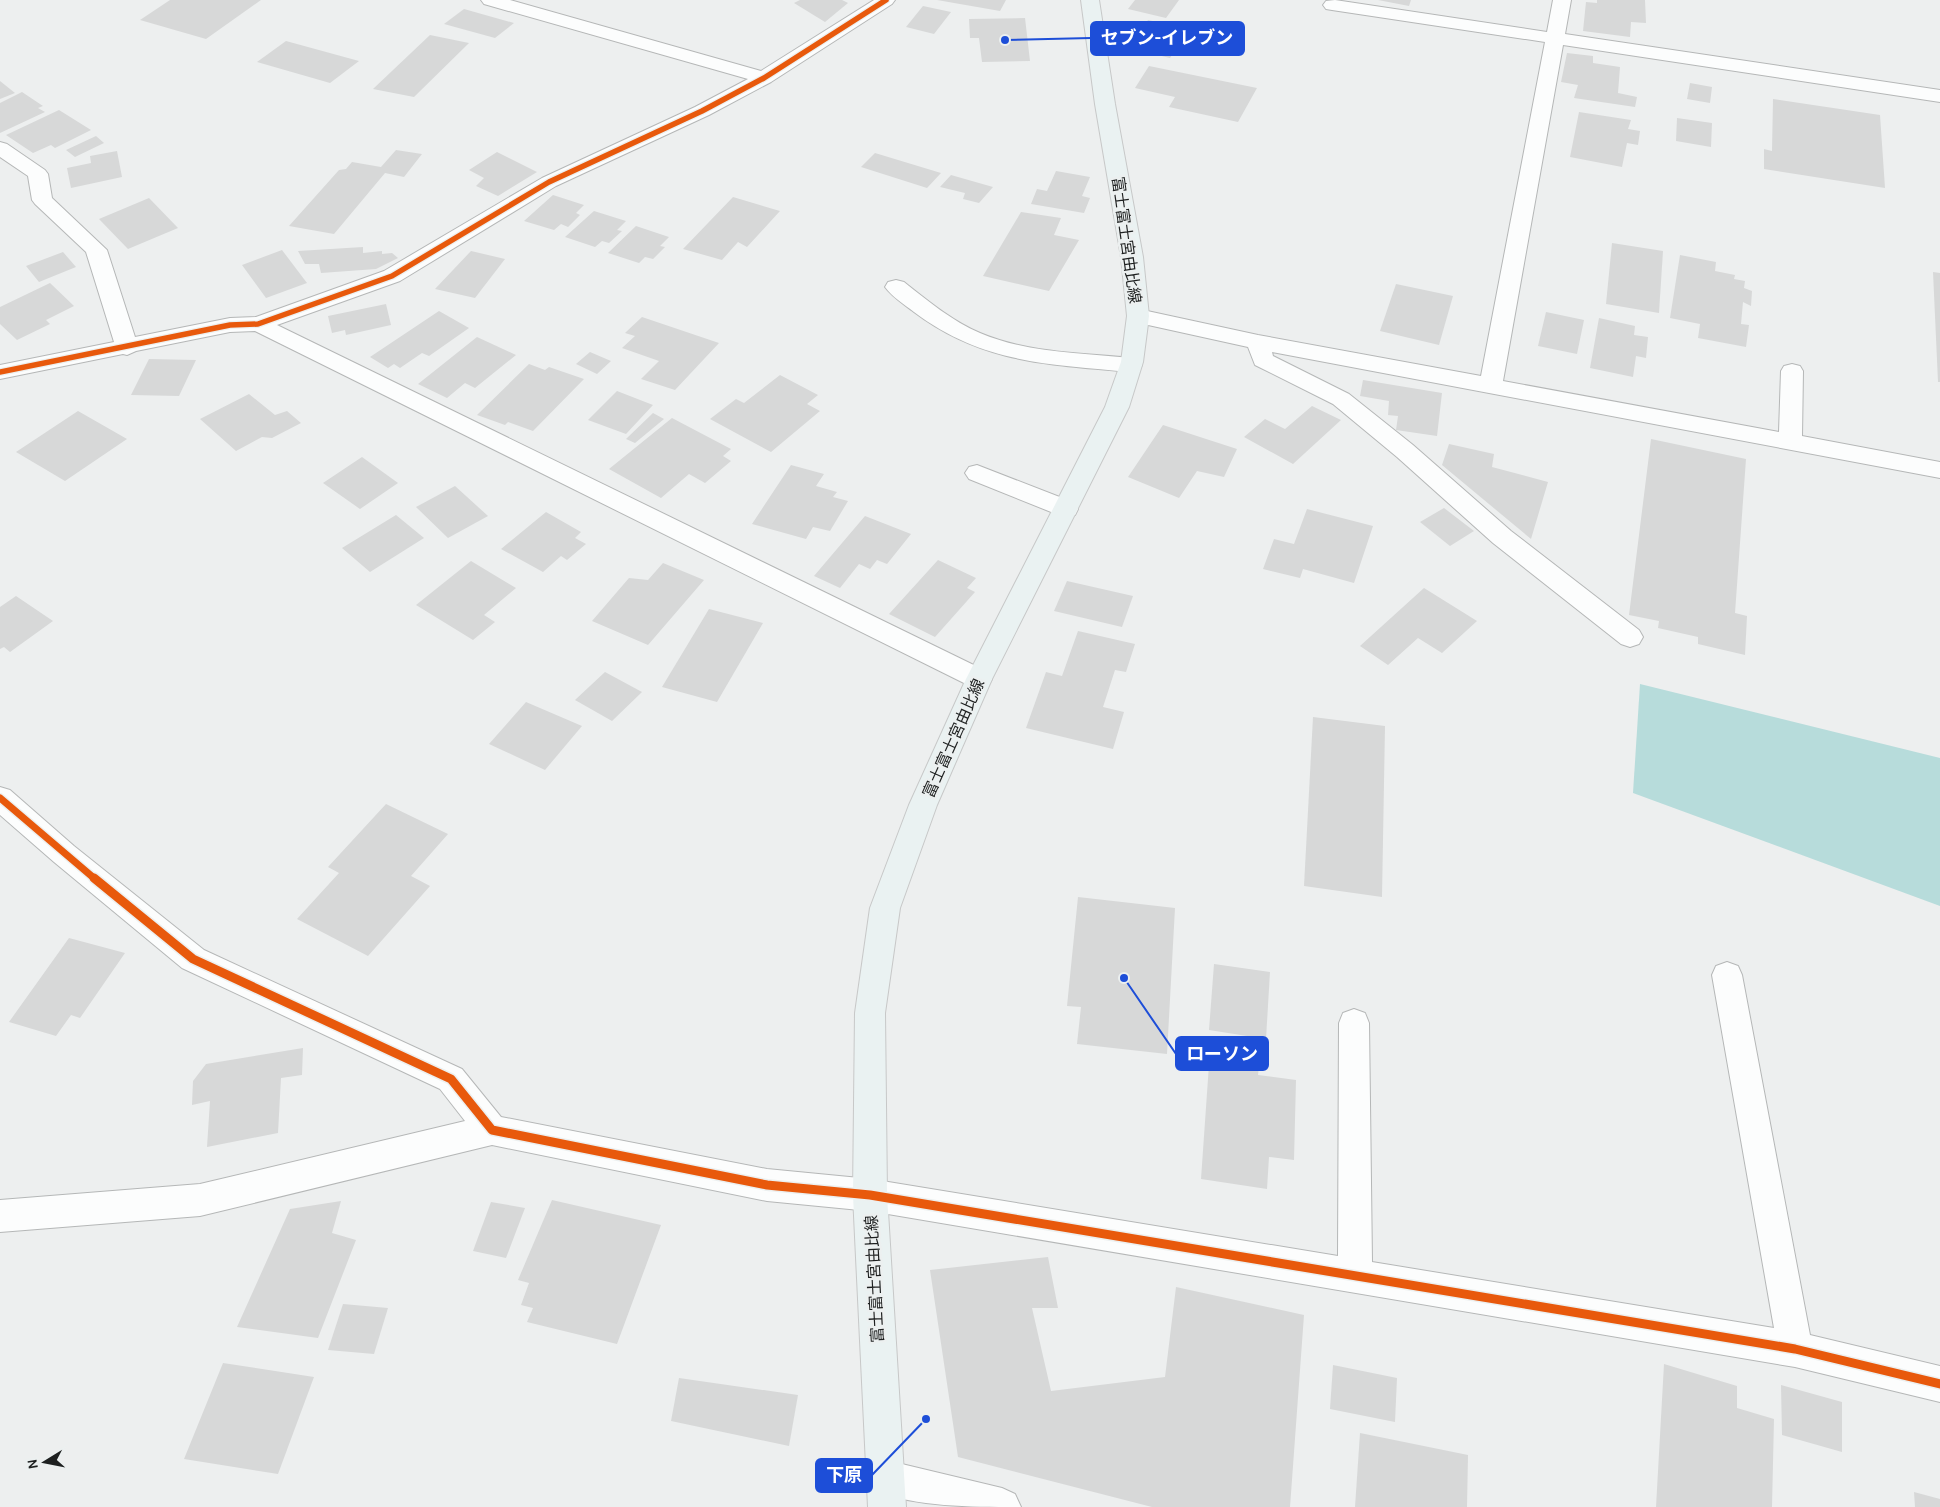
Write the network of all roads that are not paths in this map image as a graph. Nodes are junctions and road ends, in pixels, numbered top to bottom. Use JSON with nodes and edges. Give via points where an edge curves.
{"nodes":[{"id":1,"x":490,"y":0,"type":"edge"},
{"id":2,"x":886,"y":0,"type":"edge"},
{"id":3,"x":1090,"y":0,"type":"edge"},
{"id":4,"x":1562,"y":0,"type":"edge"},
{"id":5,"x":1332,"y":5,"type":"dead end"},
{"id":6,"x":1555,"y":37,"type":"junction"},
{"id":7,"x":764,"y":78,"type":"junction"},
{"id":8,"x":1940,"y":96,"type":"edge"},
{"id":9,"x":0,"y":148,"type":"edge"},
{"id":10,"x":896,"y":287,"type":"dead end"},
{"id":11,"x":1138,"y":316,"type":"junction"},
{"id":12,"x":258,"y":324,"type":"junction"},
{"id":13,"x":1258,"y":342,"type":"junction"},
{"id":14,"x":127,"y":348,"type":"junction"},
{"id":15,"x":1131,"y":365,"type":"junction"},
{"id":16,"x":1792,"y":371,"type":"dead end"},
{"id":17,"x":0,"y":372,"type":"edge"},
{"id":18,"x":1491,"y":384,"type":"junction"},
{"id":19,"x":1790,"y":442,"type":"junction"},
{"id":20,"x":1940,"y":470,"type":"edge"},
{"id":21,"x":977,"y":474,"type":"dead end"},
{"id":22,"x":1066,"y":509,"type":"junction"},
{"id":23,"x":1630,"y":637,"type":"dead end"},
{"id":24,"x":979,"y":679,"type":"junction"},
{"id":25,"x":0,"y":798,"type":"edge"},
{"id":26,"x":1727,"y":975,"type":"dead end"},
{"id":27,"x":1354,"y":1023,"type":"dead end"},
{"id":28,"x":492,"y":1130,"type":"junction"},
{"id":29,"x":870,"y":1195,"type":"junction"},
{"id":30,"x":0,"y":1216,"type":"edge"},
{"id":31,"x":1355,"y":1277,"type":"junction"},
{"id":32,"x":1795,"y":1349,"type":"junction"},
{"id":33,"x":1940,"y":1384,"type":"edge"},
{"id":34,"x":886,"y":1493,"type":"edge"},
{"id":35,"x":1002,"y":1507,"type":"edge"}],
"edges":[{"from":1,"to":7,"type":"street"},
{"from":2,"to":7,"type":"street"},
{"from":3,"to":11,"type":"main road","name":"富士富士宮由比線","via":[[1132,257]]},
{"from":4,"to":6,"type":"street"},
{"from":5,"to":6,"type":"street"},
{"from":6,"to":8,"type":"street"},
{"from":6,"to":18,"type":"street"},
{"from":7,"to":12,"type":"street","via":[[702,111],[549,182],[392,276]]},
{"from":9,"to":14,"type":"street","via":[[38,174],[42,200],[96,250]]},
{"from":10,"to":15,"type":"street","via":[[952,328],[986,343],[1026,353]]},
{"from":11,"to":13,"type":"street"},
{"from":11,"to":15,"type":"main road","name":"富士富士宮由比線"},
{"from":12,"to":14,"type":"street","via":[[230,325]]},
{"from":12,"to":24,"type":"street"},
{"from":13,"to":18,"type":"street"},
{"from":13,"to":23,"type":"street","via":[[1263,360],[1341,399],[1502,537]]},
{"from":14,"to":17,"type":"street"},
{"from":15,"to":22,"type":"main road","name":"富士富士宮由比線","via":[[1117,407]]},
{"from":16,"to":19,"type":"street"},
{"from":18,"to":19,"type":"street"},
{"from":19,"to":20,"type":"street"},
{"from":21,"to":22,"type":"street"},
{"from":22,"to":24,"type":"main road","name":"富士富士宮由比線"},
{"from":24,"to":29,"type":"main road","name":"富士富士宮由比線","via":[[923,804],[885,908],[870,1013]]},
{"from":25,"to":28,"type":"street","via":[[193,959],[451,1079]]},
{"from":26,"to":32,"type":"street"},
{"from":27,"to":31,"type":"street"},
{"from":28,"to":29,"type":"street","via":[[767,1185]]},
{"from":28,"to":30,"type":"street","via":[[200,1200]]},
{"from":29,"to":31,"type":"street"},
{"from":29,"to":34,"type":"main road","name":"富士富士宮由比線"},
{"from":31,"to":32,"type":"street"},
{"from":32,"to":33,"type":"street"},
{"from":34,"to":35,"type":"street","via":[[943,1491]]}]}
